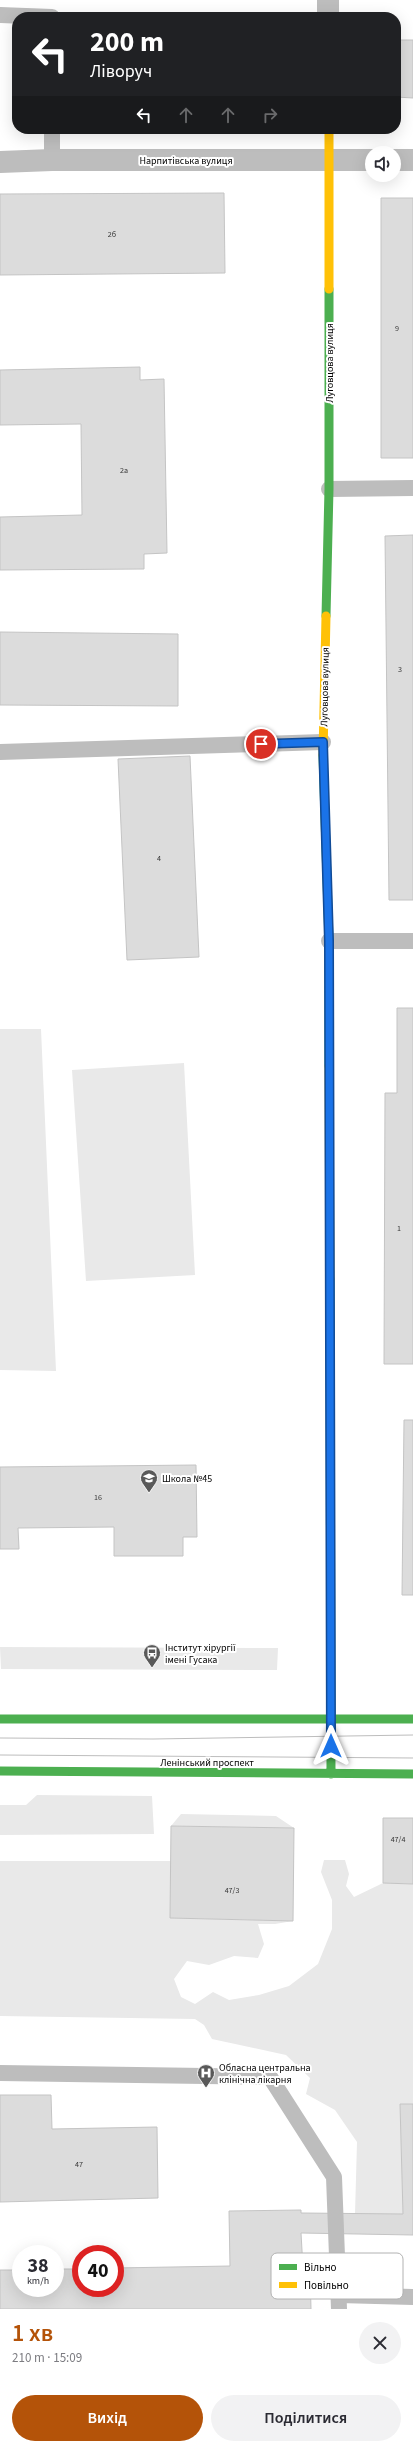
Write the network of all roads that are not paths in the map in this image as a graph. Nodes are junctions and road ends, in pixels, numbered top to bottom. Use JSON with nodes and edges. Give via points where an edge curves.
{"nodes":[{"id":1,"x":328,"y":0,"type":"edge"},
{"id":2,"x":328,"y":12,"type":"edge"},
{"id":3,"x":0,"y":15,"type":"edge"},
{"id":4,"x":12,"y":15,"type":"edge"},
{"id":5,"x":52,"y":134,"type":"edge"},
{"id":6,"x":329,"y":134,"type":"edge"},
{"id":7,"x":52,"y":160,"type":"junction"},
{"id":8,"x":365,"y":160,"type":"edge"},
{"id":9,"x":401,"y":160,"type":"edge"},
{"id":10,"x":413,"y":160,"type":"edge"},
{"id":11,"x":329,"y":161,"type":"junction"},
{"id":12,"x":0,"y":162,"type":"edge"},
{"id":13,"x":413,"y":488,"type":"edge"},
{"id":14,"x":329,"y":489,"type":"junction"},
{"id":15,"x":323,"y":742,"type":"junction"},
{"id":16,"x":0,"y":752,"type":"edge"},
{"id":17,"x":329,"y":941,"type":"junction"},
{"id":18,"x":413,"y":941,"type":"edge"},
{"id":19,"x":413,"y":1718,"type":"edge"},
{"id":20,"x":0,"y":1719,"type":"edge"},
{"id":21,"x":331,"y":1719,"type":"junction"},
{"id":22,"x":0,"y":1771,"type":"edge"},
{"id":23,"x":331,"y":1774,"type":"junction"},
{"id":24,"x":413,"y":1774,"type":"edge"},
{"id":25,"x":0,"y":2073,"type":"edge"},
{"id":26,"x":337,"y":2253,"type":"edge"},
{"id":27,"x":413,"y":2297,"type":"edge"},
{"id":28,"x":403,"y":2298,"type":"edge"},
{"id":29,"x":383,"y":2299,"type":"edge"},
{"id":30,"x":339,"y":2302,"type":"edge"}],
"edges":[{"from":1,"to":2,"type":"street"},
{"from":3,"to":4,"type":"lane"},
{"from":5,"to":7,"type":"lane"},
{"from":6,"to":11,"type":"street","name":"Луговцова вулиця"},
{"from":7,"to":11,"type":"street","name":"Нарпитівська вулиця"},
{"from":7,"to":12,"type":"street","name":"Нарпитівська вулиця"},
{"from":8,"to":11,"type":"street","name":"Нарпитівська вулиця"},
{"from":9,"to":10,"type":"street"},
{"from":11,"to":14,"type":"street","name":"Луговцова вулиця"},
{"from":13,"to":14,"type":"lane"},
{"from":14,"to":15,"type":"street","name":"Луговцова вулиця"},
{"from":15,"to":16,"type":"lane"},
{"from":15,"to":17,"type":"street","name":"Луговцова вулиця"},
{"from":17,"to":18,"type":"lane"},
{"from":17,"to":21,"type":"street","name":"Луговцова вулиця"},
{"from":19,"to":21,"type":"street"},
{"from":20,"to":21,"type":"street"},
{"from":21,"to":23,"type":"street","name":"Луговцова вулиця"},
{"from":22,"to":23,"type":"street","name":"Ленінський проспект"},
{"from":23,"to":24,"type":"street","name":"Ленінський проспект"},
{"from":25,"to":26,"type":"lane","via":[[270,2077],[334,2177]]},
{"from":27,"to":28,"type":"lane"},
{"from":29,"to":30,"type":"lane"}]}
